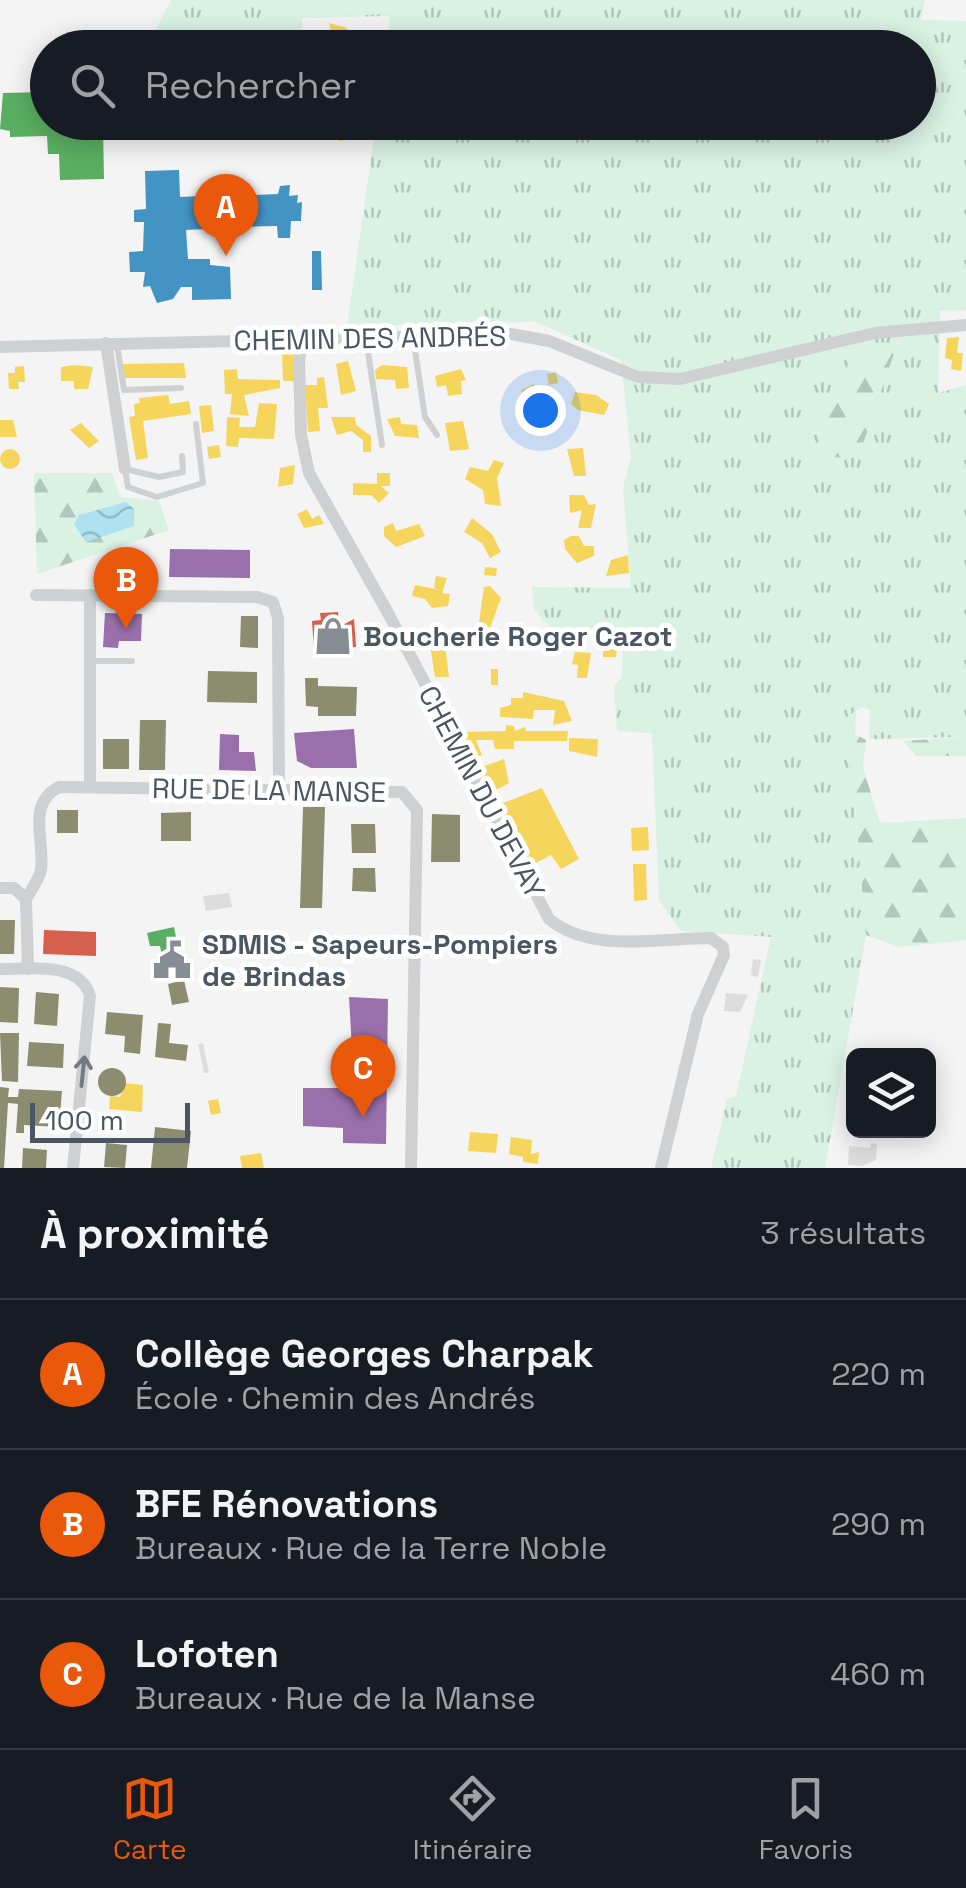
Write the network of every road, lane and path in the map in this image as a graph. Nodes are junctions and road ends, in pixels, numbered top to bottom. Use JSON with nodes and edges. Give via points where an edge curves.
{"nodes":[{"id":1,"x":966,"y":325,"type":"edge"},
{"id":2,"x":413,"y":336,"type":"junction"},
{"id":3,"x":366,"y":338,"type":"junction"},
{"id":4,"x":304,"y":339,"type":"junction"},
{"id":5,"x":112,"y":343,"type":"junction"},
{"id":6,"x":0,"y":347,"type":"edge"},
{"id":7,"x":181,"y":388,"type":"dead end"},
{"id":8,"x":196,"y":424,"type":"dead end"},
{"id":9,"x":438,"y":435,"type":"dead end"},
{"id":10,"x":382,"y":445,"type":"dead end"},
{"id":11,"x":182,"y":456,"type":"dead end"},
{"id":12,"x":125,"y":469,"type":"junction"},
{"id":13,"x":36,"y":594,"type":"dead end"},
{"id":14,"x":90,"y":595,"type":"junction"},
{"id":15,"x":90,"y":660,"type":"junction"},
{"id":16,"x":132,"y":661,"type":"dead end"},
{"id":17,"x":90,"y":787,"type":"junction"},
{"id":18,"x":279,"y":789,"type":"junction"},
{"id":19,"x":0,"y":888,"type":"edge"},
{"id":20,"x":26,"y":899,"type":"junction"},
{"id":21,"x":0,"y":968,"type":"edge"},
{"id":22,"x":28,"y":969,"type":"junction"},
{"id":23,"x":73,"y":1168,"type":"edge"},
{"id":24,"x":410,"y":1168,"type":"edge"},
{"id":25,"x":661,"y":1168,"type":"edge"}],
"edges":[{"from":1,"to":2,"type":"street","name":"CHEMIN DES ANDRÉS","via":[[875,333],[680,379],[626,374],[526,336]]},
{"from":2,"to":3,"type":"street","name":"CHEMIN DES ANDRÉS"},
{"from":2,"to":9,"type":"lane","via":[[425,418]]},
{"from":3,"to":4,"type":"street","name":"CHEMIN DES ANDRÉS"},
{"from":3,"to":10,"type":"lane"},
{"from":4,"to":5,"type":"street","name":"CHEMIN DES ANDRÉS"},
{"from":4,"to":25,"type":"street","name":"CHEMIN DU DEVAY","via":[[301,434],[308,473],[549,918],[570,936],[593,940],[711,938],[722,947],[698,1014]]},
{"from":5,"to":6,"type":"street","name":"CHEMIN DES ANDRÉS"},
{"from":5,"to":7,"type":"lane","via":[[124,390]]},
{"from":5,"to":12,"type":"street"},
{"from":8,"to":12,"type":"lane","via":[[203,483],[157,496],[128,487]]},
{"from":11,"to":12,"type":"lane","via":[[184,472],[158,477]]},
{"from":13,"to":14,"type":"street"},
{"from":14,"to":15,"type":"street"},
{"from":14,"to":18,"type":"street","via":[[273,602]]},
{"from":15,"to":16,"type":"lane"},
{"from":15,"to":17,"type":"street"},
{"from":17,"to":18,"type":"street","name":"RUE DE LA MANSE"},
{"from":17,"to":20,"type":"street","name":"RUE DE LA MANSE","via":[[60,787],[43,800],[41,872]]},
{"from":18,"to":24,"type":"street","name":"RUE DE LA MANSE","via":[[402,792],[417,810]]},
{"from":19,"to":20,"type":"street","via":[[14,888]]},
{"from":20,"to":22,"type":"street"},
{"from":21,"to":22,"type":"street"},
{"from":23,"to":22,"type":"street","one_way":true,"via":[[90,996],[75,973]]}]}
